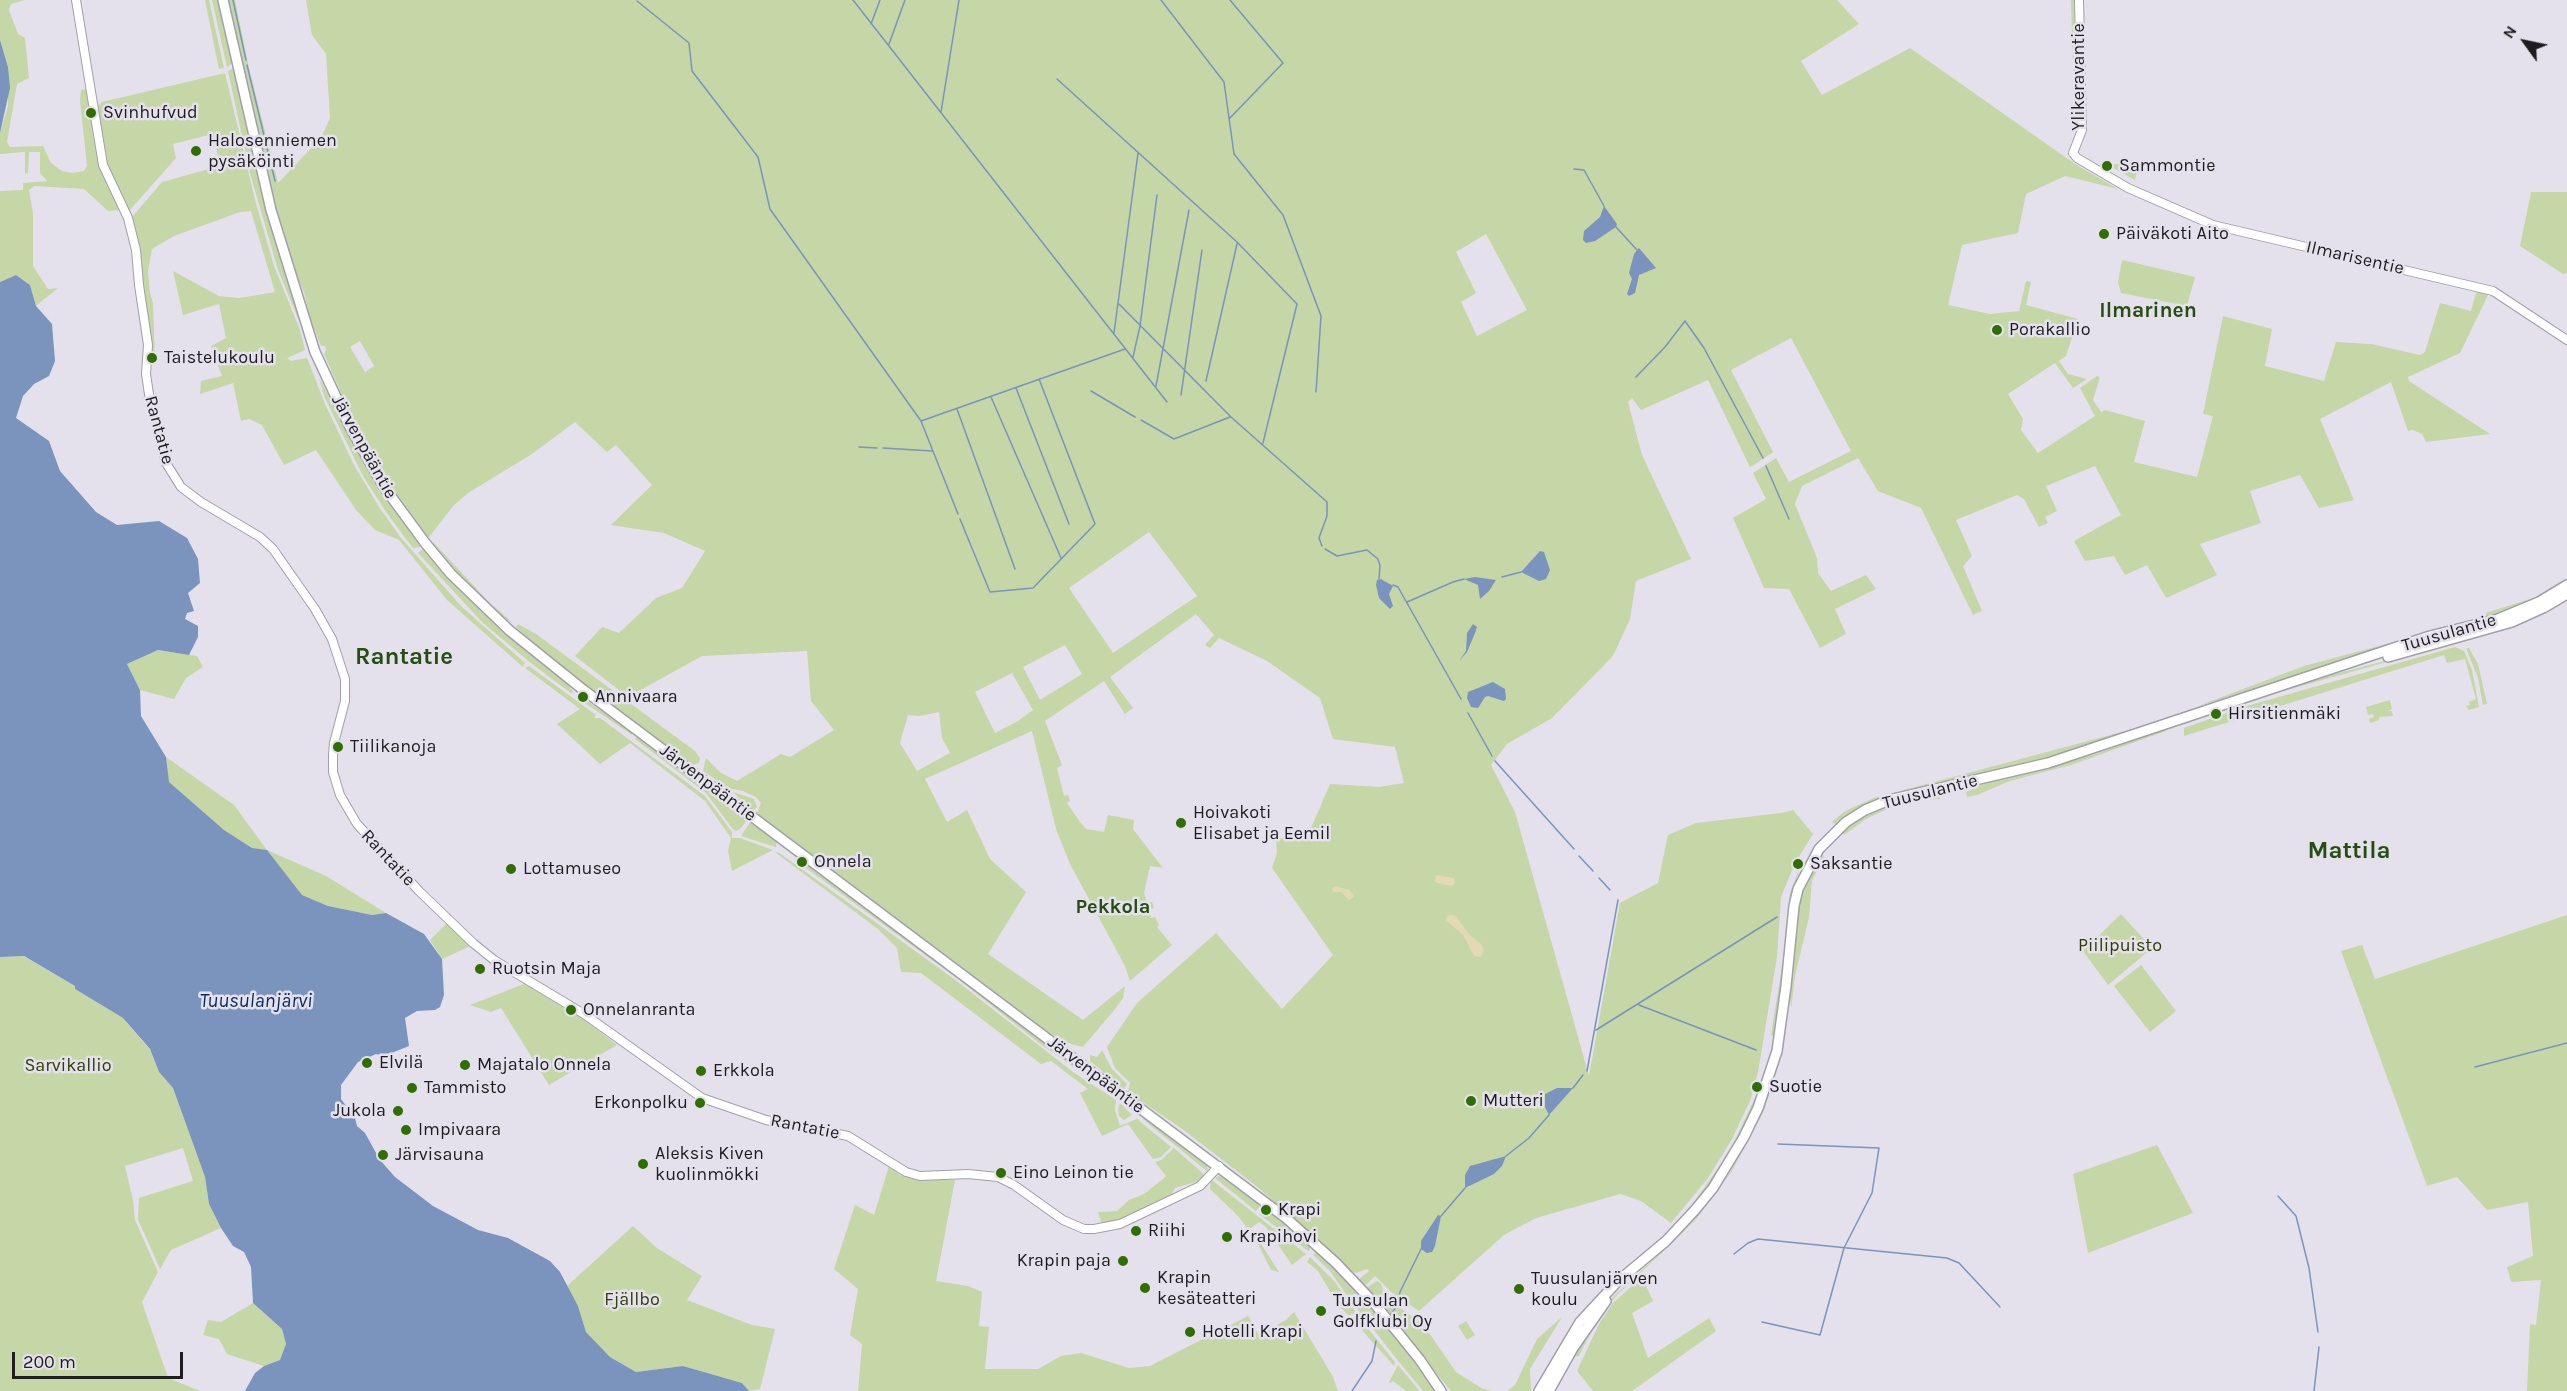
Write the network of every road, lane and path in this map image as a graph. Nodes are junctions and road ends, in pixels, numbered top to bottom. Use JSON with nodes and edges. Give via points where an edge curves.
{"nodes":[{"id":1,"x":76,"y":0,"type":"edge"},
{"id":2,"x":223,"y":0,"type":"edge"},
{"id":3,"x":2079,"y":0,"type":"edge"},
{"id":4,"x":2073,"y":153,"type":"joint"},
{"id":5,"x":2567,"y":339,"type":"edge"},
{"id":6,"x":2567,"y":585,"type":"edge"},
{"id":7,"x":2567,"y":594,"type":"edge"},
{"id":8,"x":2327,"y":672,"type":"junction"},
{"id":9,"x":1219,"y":1166,"type":"junction"},
{"id":10,"x":1640,"y":1264,"type":"junction"},
{"id":11,"x":1441,"y":1391,"type":"edge"},
{"id":12,"x":1539,"y":1391,"type":"edge"},
{"id":13,"x":1549,"y":1391,"type":"edge"}],
"edges":[{"from":1,"to":9,"type":"street","name":"Rantatie","via":[[104,165],[128,218],[136,250],[148,345],[146,374],[166,463],[181,488],[273,549],[321,619],[345,679],[345,701],[333,755],[340,795],[357,824],[419,891],[485,953],[584,1014],[702,1098],[766,1120],[848,1136],[906,1172],[920,1176],[998,1177],[1063,1220],[1094,1229],[1120,1224],[1200,1186]]},
{"from":2,"to":9,"type":"main road","name":"Järvenpääntie","via":[[271,210],[315,352],[370,464],[432,552],[484,608],[555,667]]},
{"from":3,"to":4,"type":"street","name":"Ylikeravantie","via":[[2082,130]]},
{"from":4,"to":5,"type":"street","name":"Ilmarisentie","via":[[2128,188],[2213,225],[2481,286]]},
{"from":6,"to":8,"type":"main road","name":"Tuusulantie","via":[[2509,615],[2430,636]]},
{"from":7,"to":8,"type":"main road","name":"Tuusulantie","via":[[2543,609],[2500,626]]},
{"from":8,"to":10,"type":"main road","name":"Tuusulantie","via":[[2048,764],[1889,800],[1865,810],[1836,830],[1814,856],[1798,889],[1779,1039],[1758,1108],[1713,1188]]},
{"from":9,"to":11,"type":"main road","name":"Järvenpääntie","via":[[1336,1263],[1420,1360]]},
{"from":10,"to":12,"type":"main road","name":"Tuusulantie","via":[[1618,1281],[1580,1322]]},
{"from":10,"to":13,"type":"main road","name":"Tuusulantie","via":[[1594,1316]]}]}
